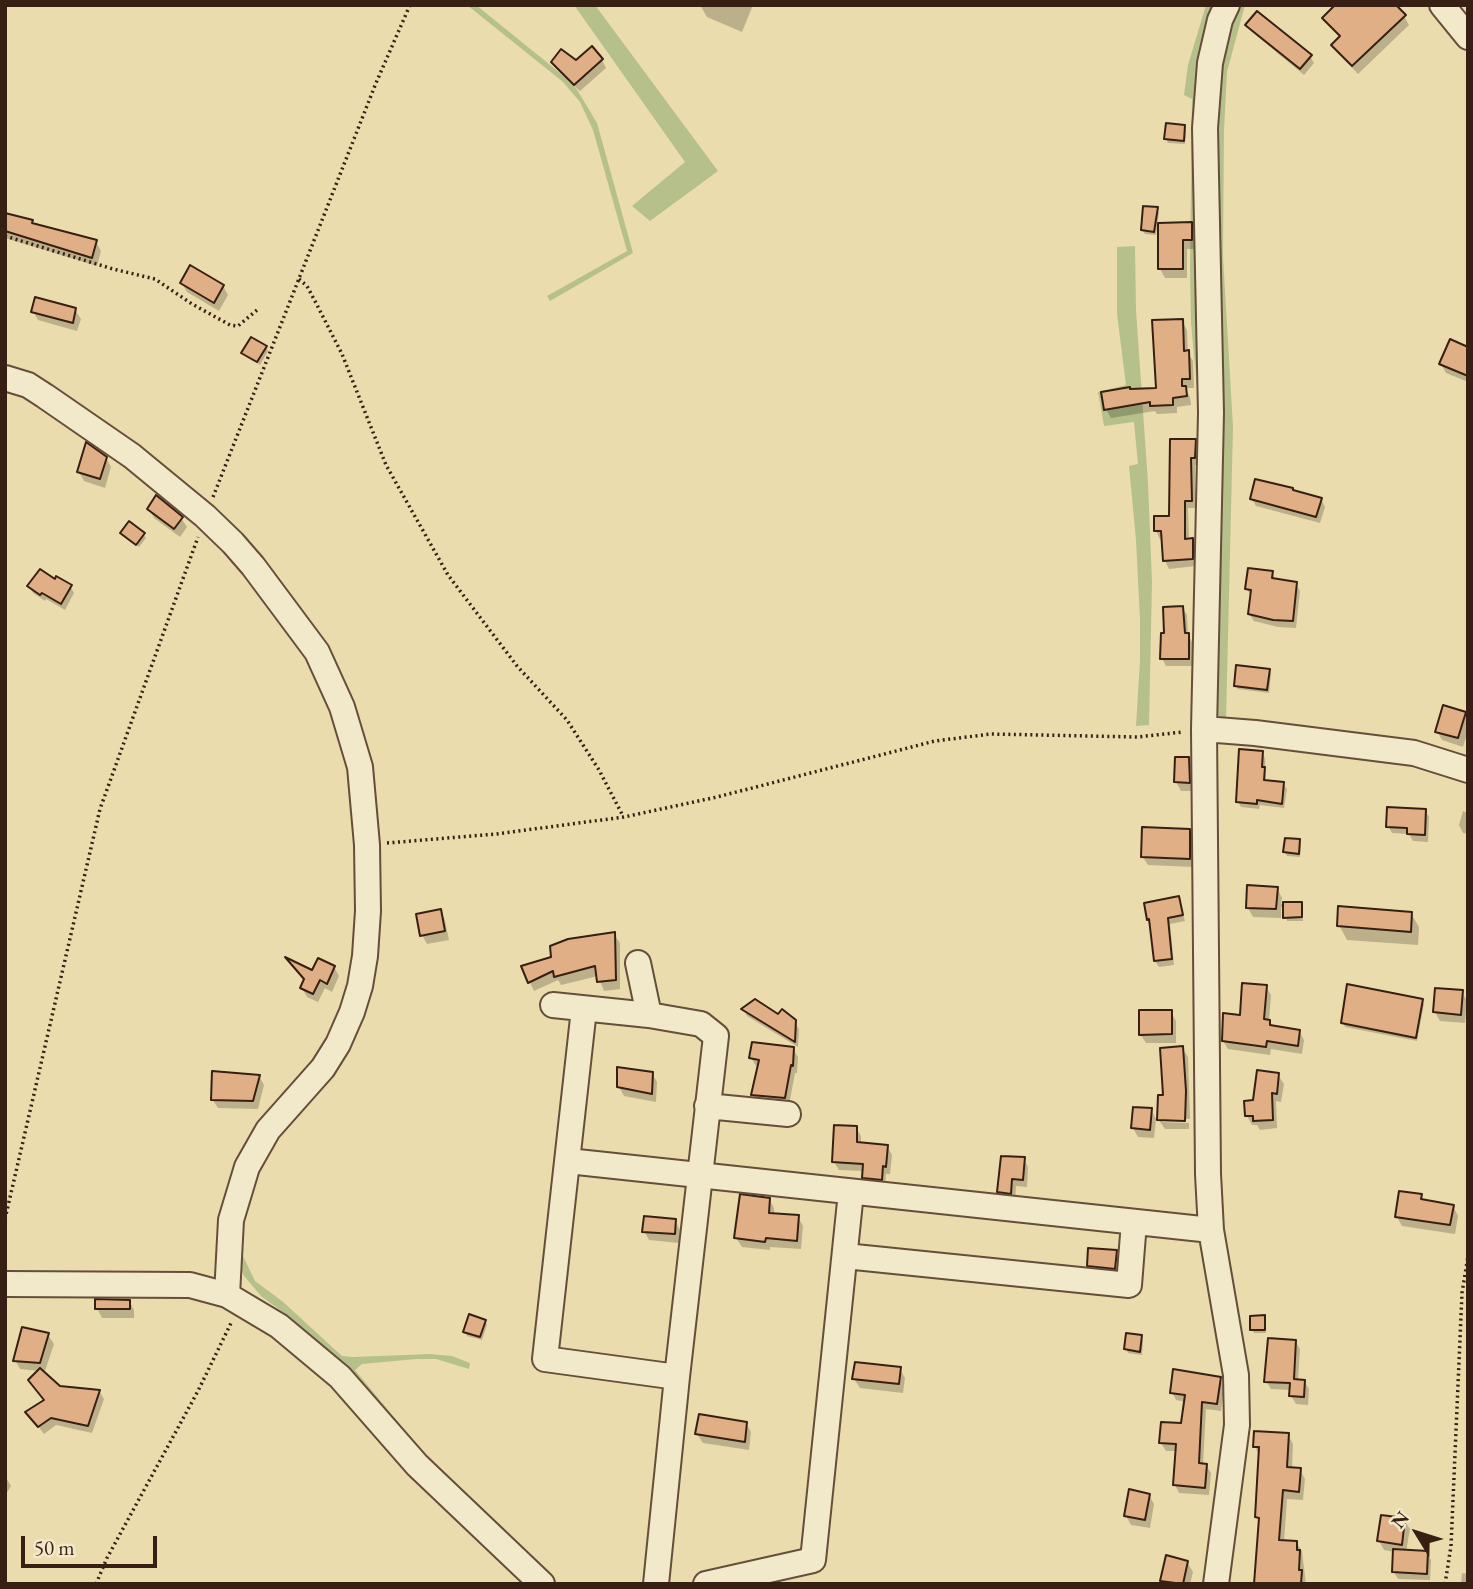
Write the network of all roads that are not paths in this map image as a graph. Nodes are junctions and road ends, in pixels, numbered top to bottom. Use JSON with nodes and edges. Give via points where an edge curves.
{"nodes":[{"id":1,"x":1227,"y":5,"type":"edge"},
{"id":2,"x":1442,"y":5,"type":"edge"},
{"id":3,"x":1468,"y":37,"type":"edge"},
{"id":4,"x":5,"y":378,"type":"edge"},
{"id":5,"x":1204,"y":729,"type":"junction"},
{"id":6,"x":1468,"y":770,"type":"edge"},
{"id":7,"x":638,"y":963,"type":"dead end"},
{"id":8,"x":553,"y":1005,"type":"dead end"},
{"id":9,"x":584,"y":1009,"type":"junction"},
{"id":10,"x":649,"y":1015,"type":"junction"},
{"id":11,"x":707,"y":1106,"type":"junction"},
{"id":12,"x":788,"y":1114,"type":"dead end"},
{"id":13,"x":568,"y":1161,"type":"junction"},
{"id":14,"x":701,"y":1176,"type":"junction"},
{"id":15,"x":851,"y":1192,"type":"junction"},
{"id":16,"x":1134,"y":1222,"type":"junction"},
{"id":17,"x":1211,"y":1230,"type":"junction"},
{"id":18,"x":845,"y":1256,"type":"junction"},
{"id":19,"x":5,"y":1284,"type":"edge"},
{"id":20,"x":227,"y":1295,"type":"junction"},
{"id":21,"x":677,"y":1377,"type":"junction"},
{"id":22,"x":541,"y":1584,"type":"edge"},
{"id":23,"x":656,"y":1584,"type":"edge"},
{"id":24,"x":706,"y":1584,"type":"edge"},
{"id":25,"x":1216,"y":1584,"type":"edge"}],
"edges":[{"from":1,"to":5,"type":"street","via":[[1210,63],[1205,128],[1211,413]]},
{"from":2,"to":3,"type":"street"},
{"from":4,"to":20,"type":"street","via":[[28,385],[122,448],[205,516],[253,566],[317,652],[342,707],[360,767],[368,911],[365,957],[352,1012],[323,1068],[268,1130],[247,1167],[231,1220]]},
{"from":5,"to":6,"type":"street","via":[[1415,753]]},
{"from":5,"to":17,"type":"street"},
{"from":7,"to":10,"type":"street"},
{"from":8,"to":9,"type":"street"},
{"from":9,"to":10,"type":"street"},
{"from":9,"to":13,"type":"street"},
{"from":10,"to":11,"type":"street","via":[[701,1024],[716,1036]]},
{"from":11,"to":12,"type":"street"},
{"from":11,"to":14,"type":"street"},
{"from":13,"to":14,"type":"street"},
{"from":13,"to":21,"type":"street","via":[[545,1359]]},
{"from":14,"to":15,"type":"street"},
{"from":14,"to":21,"type":"street"},
{"from":15,"to":16,"type":"street"},
{"from":15,"to":18,"type":"street"},
{"from":16,"to":17,"type":"street"},
{"from":16,"to":18,"type":"street","via":[[1129,1285]]},
{"from":17,"to":25,"type":"street","via":[[1236,1375],[1237,1425]]},
{"from":18,"to":24,"type":"street","via":[[813,1560]]},
{"from":19,"to":20,"type":"street","via":[[190,1285]]},
{"from":20,"to":22,"type":"street","via":[[279,1326],[340,1377],[417,1465]]},
{"from":21,"to":23,"type":"street"}]}
